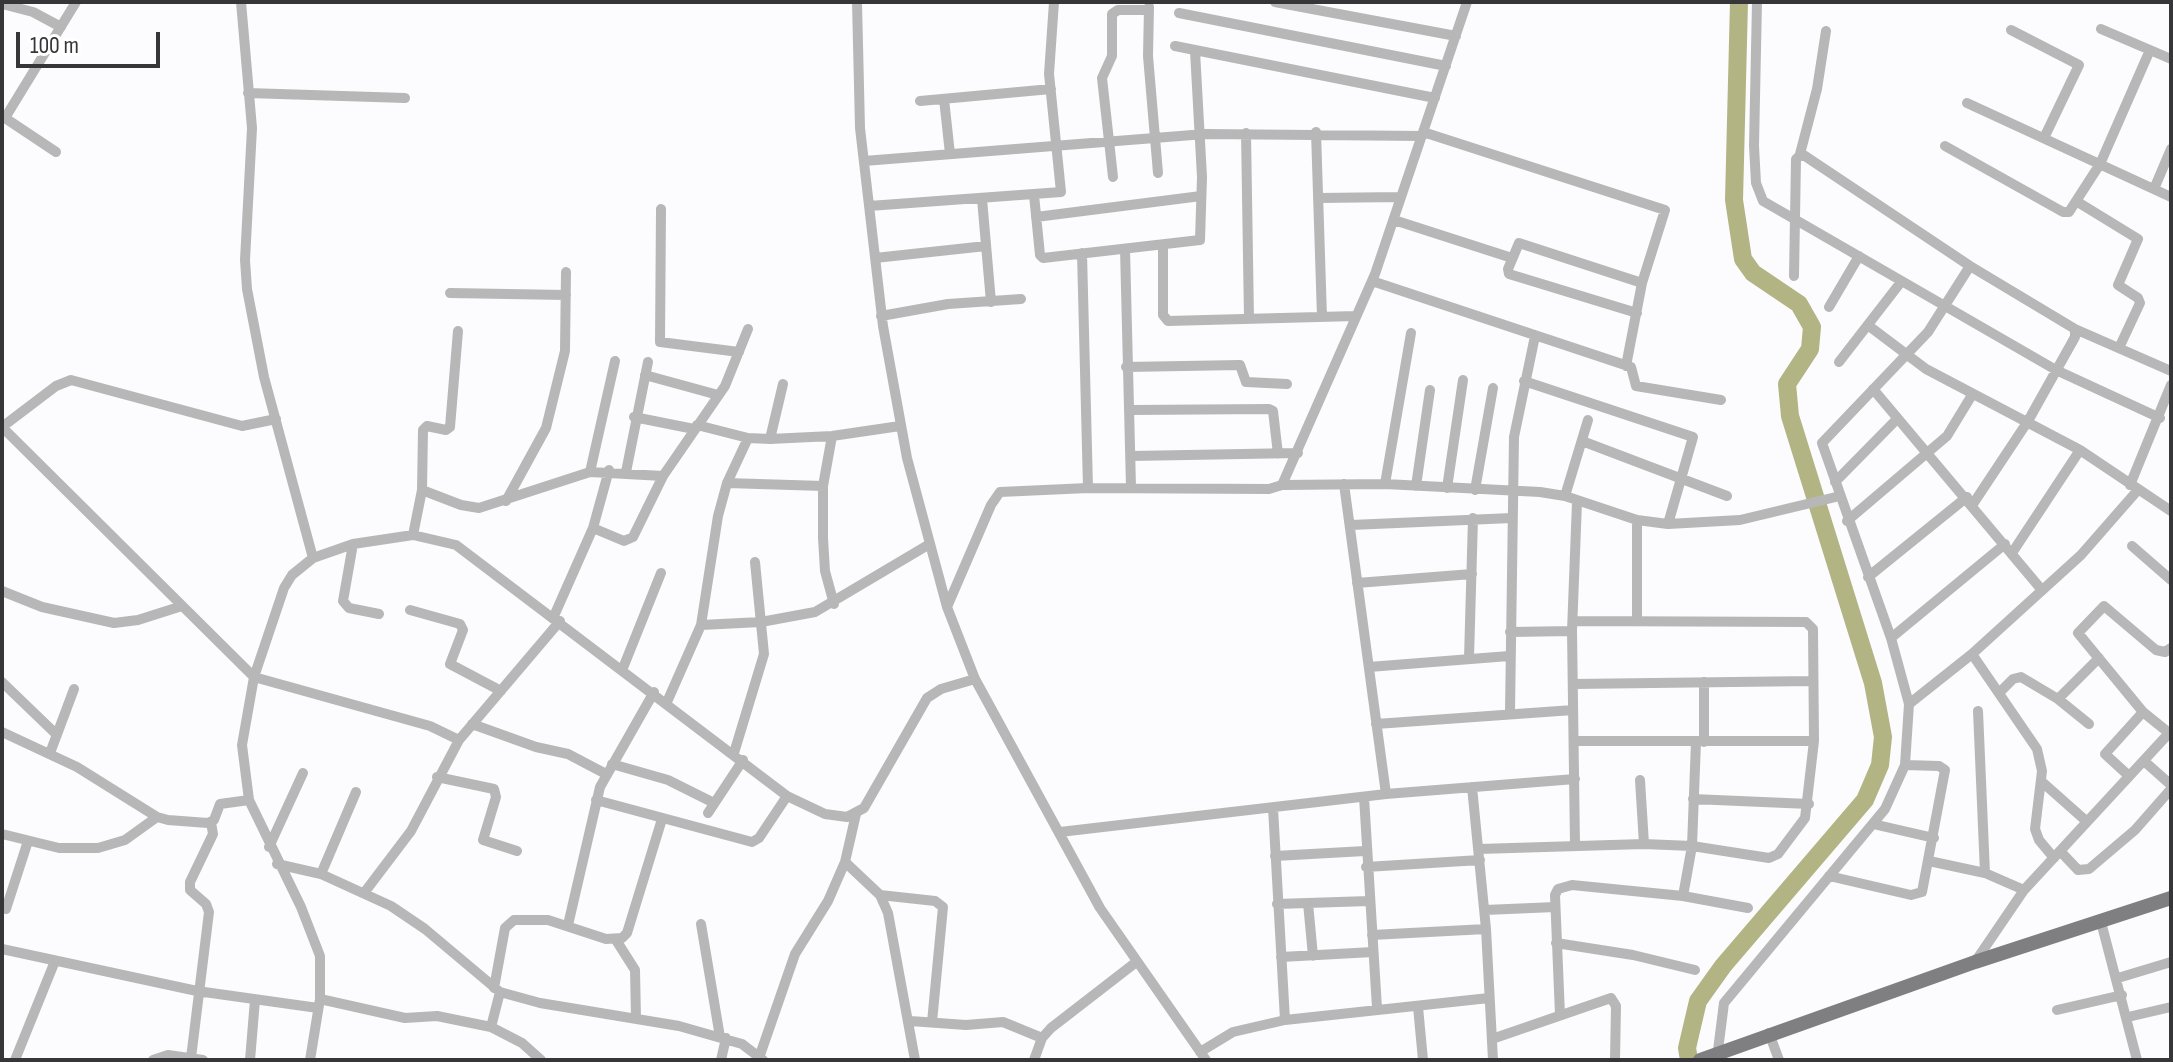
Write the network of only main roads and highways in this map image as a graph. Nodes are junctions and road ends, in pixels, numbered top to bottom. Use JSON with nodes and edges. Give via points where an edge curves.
{"nodes":[{"id":1,"x":2171,"y":898,"type":"edge"},
{"id":2,"x":1710,"y":1058,"type":"edge"}],
"edges":[{"from":1,"to":2,"type":"main road","via":[[1769,1033]]}]}
